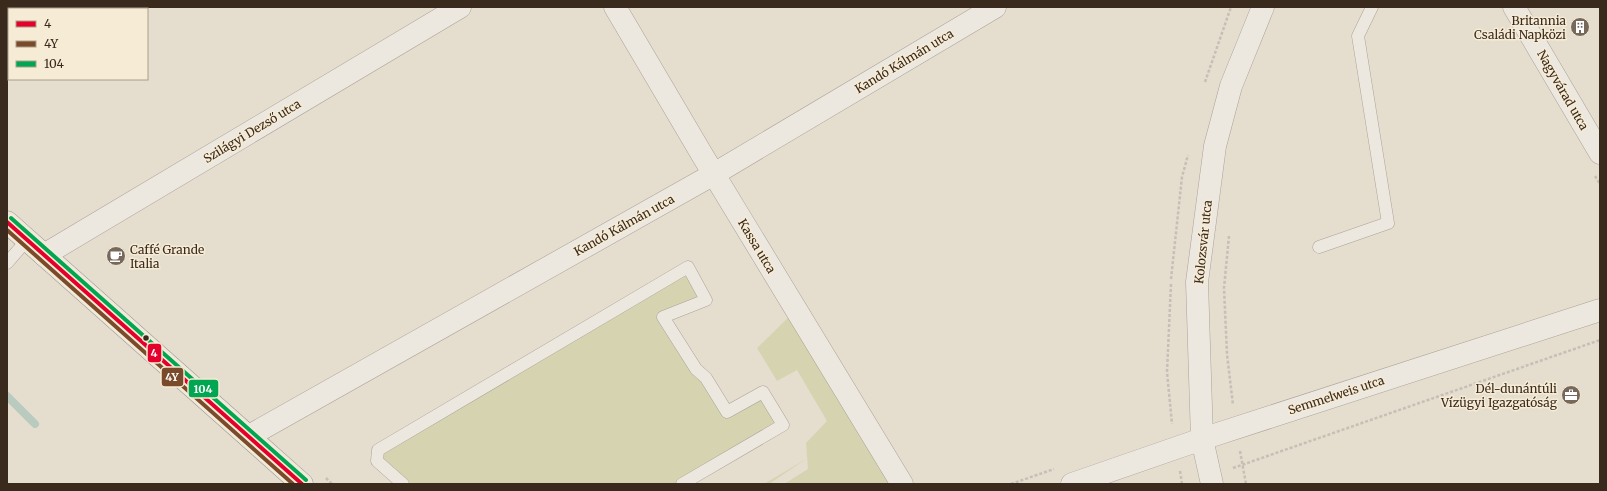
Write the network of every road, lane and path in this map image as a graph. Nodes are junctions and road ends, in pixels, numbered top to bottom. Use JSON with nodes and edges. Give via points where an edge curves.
{"nodes":[{"id":1,"x":460,"y":7,"type":"edge"},
{"id":2,"x":615,"y":7,"type":"edge"},
{"id":3,"x":995,"y":7,"type":"edge"},
{"id":4,"x":1263,"y":7,"type":"edge"},
{"id":5,"x":1372,"y":7,"type":"edge"},
{"id":6,"x":1514,"y":7,"type":"edge"},
{"id":7,"x":1600,"y":153,"type":"edge"},
{"id":8,"x":714,"y":174,"type":"junction"},
{"id":9,"x":7,"y":222,"type":"edge"},
{"id":10,"x":1229,"y":234,"type":"dead end"},
{"id":11,"x":27,"y":240,"type":"junction"},
{"id":12,"x":1319,"y":247,"type":"dead end"},
{"id":13,"x":44,"y":255,"type":"junction"},
{"id":14,"x":7,"y":263,"type":"edge"},
{"id":15,"x":1600,"y":310,"type":"edge"},
{"id":16,"x":1600,"y":340,"type":"edge"},
{"id":17,"x":1236,"y":428,"type":"junction"},
{"id":18,"x":249,"y":436,"type":"junction"},
{"id":19,"x":1202,"y":439,"type":"junction"},
{"id":20,"x":1242,"y":465,"type":"junction"},
{"id":21,"x":1211,"y":480,"type":"edge"},
{"id":22,"x":302,"y":484,"type":"edge"},
{"id":23,"x":403,"y":484,"type":"edge"},
{"id":24,"x":682,"y":484,"type":"edge"},
{"id":25,"x":902,"y":484,"type":"edge"},
{"id":26,"x":1072,"y":484,"type":"edge"},
{"id":27,"x":1246,"y":484,"type":"edge"}],
"edges":[{"from":1,"to":13,"type":"street","name":"Szilágyi Dezső utca"},
{"from":2,"to":8,"type":"street","name":"Kassa utca"},
{"from":3,"to":8,"type":"street","name":"Kandó Kálmán utca"},
{"from":4,"to":19,"type":"street","name":"Kolozsvár utca","via":[[1231,86],[1215,146],[1207,200],[1198,282]]},
{"from":5,"to":12,"type":"lane","via":[[1358,36],[1388,224]]},
{"from":6,"to":7,"type":"street","name":"Nagyvárad utca"},
{"from":8,"to":18,"type":"street","name":"Kandó Kálmán utca"},
{"from":8,"to":25,"type":"street","name":"Kassa utca"},
{"from":9,"to":11,"type":"street"},
{"from":10,"to":17,"type":"path","via":[[1224,288],[1227,354]]},
{"from":11,"to":13,"type":"street"},
{"from":11,"to":14,"type":"lane"},
{"from":13,"to":18,"type":"street"},
{"from":15,"to":17,"type":"street","name":"Semmelweis utca"},
{"from":16,"to":20,"type":"path"},
{"from":17,"to":19,"type":"street","name":"Semmelweis utca"},
{"from":17,"to":20,"type":"path"},
{"from":18,"to":22,"type":"street"},
{"from":19,"to":21,"type":"street","name":"Kolozsvár utca"},
{"from":19,"to":26,"type":"street","name":"Semmelweis utca"},
{"from":20,"to":21,"type":"path"},
{"from":20,"to":27,"type":"path"},
{"from":23,"to":24,"type":"lane","via":[[377,461],[378,450],[688,267],[706,300],[663,317],[727,412],[764,392],[783,425]]}]}
